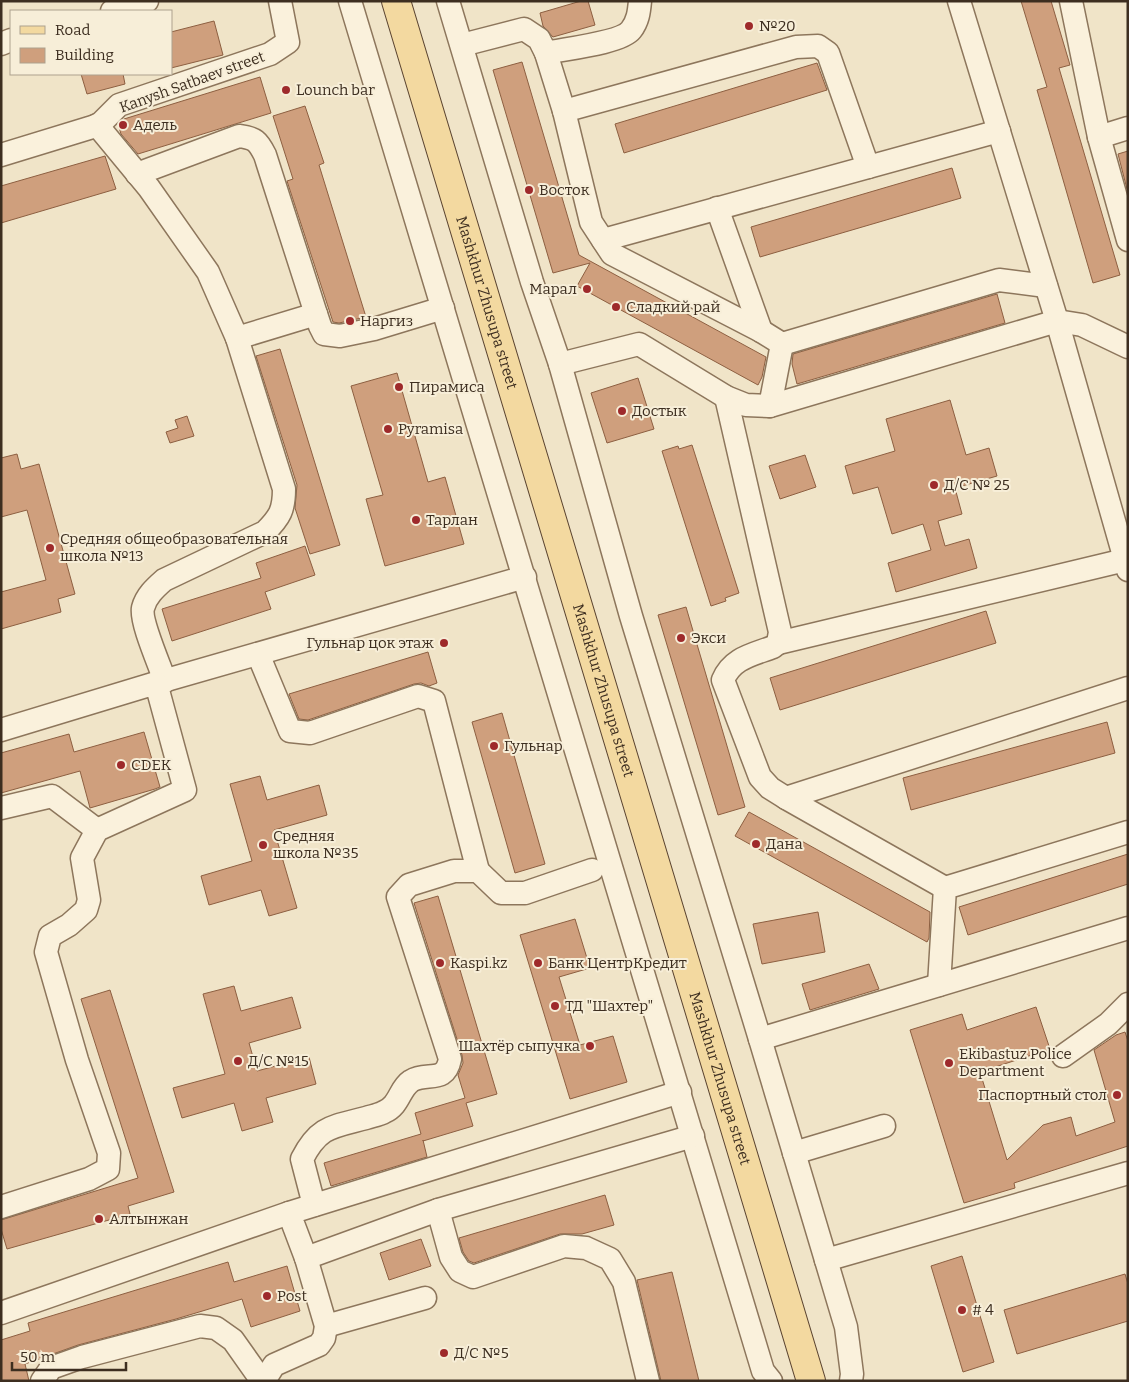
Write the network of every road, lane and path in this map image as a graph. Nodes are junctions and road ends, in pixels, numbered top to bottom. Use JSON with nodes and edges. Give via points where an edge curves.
{"nodes":[{"id":1,"x":148,"y":1,"type":"edge"},
{"id":2,"x":280,"y":1,"type":"edge"},
{"id":3,"x":350,"y":1,"type":"edge"},
{"id":4,"x":396,"y":1,"type":"edge"},
{"id":5,"x":448,"y":1,"type":"edge"},
{"id":6,"x":640,"y":1,"type":"edge"},
{"id":7,"x":959,"y":1,"type":"edge"},
{"id":8,"x":1071,"y":1,"type":"edge"},
{"id":9,"x":116,"y":10,"type":"edge"},
{"id":10,"x":462,"y":45,"type":"junction"},
{"id":11,"x":546,"y":53,"type":"junction"},
{"id":12,"x":564,"y":111,"type":"junction"},
{"id":13,"x":97,"y":125,"type":"junction"},
{"id":14,"x":1128,"y":128,"type":"edge"},
{"id":15,"x":999,"y":131,"type":"junction"},
{"id":16,"x":1099,"y":137,"type":"junction"},
{"id":17,"x":1,"y":155,"type":"edge"},
{"id":18,"x":868,"y":167,"type":"junction"},
{"id":19,"x":137,"y":174,"type":"junction"},
{"id":20,"x":717,"y":208,"type":"junction"},
{"id":21,"x":603,"y":240,"type":"junction"},
{"id":22,"x":1128,"y":240,"type":"edge"},
{"id":23,"x":1046,"y":286,"type":"junction"},
{"id":24,"x":443,"y":308,"type":"junction"},
{"id":25,"x":316,"y":314,"type":"junction"},
{"id":26,"x":1057,"y":321,"type":"junction"},
{"id":27,"x":761,"y":331,"type":"junction"},
{"id":28,"x":238,"y":338,"type":"junction"},
{"id":29,"x":782,"y":344,"type":"junction"},
{"id":30,"x":1128,"y":346,"type":"edge"},
{"id":31,"x":560,"y":364,"type":"junction"},
{"id":32,"x":726,"y":397,"type":"junction"},
{"id":33,"x":770,"y":406,"type":"junction"},
{"id":34,"x":1126,"y":565,"type":"edge"},
{"id":35,"x":524,"y":578,"type":"junction"},
{"id":36,"x":778,"y":642,"type":"junction"},
{"id":37,"x":258,"y":654,"type":"junction"},
{"id":38,"x":161,"y":682,"type":"junction"},
{"id":39,"x":1128,"y":688,"type":"edge"},
{"id":40,"x":1,"y":730,"type":"edge"},
{"id":41,"x":786,"y":798,"type":"junction"},
{"id":42,"x":1,"y":808,"type":"edge"},
{"id":43,"x":97,"y":830,"type":"junction"},
{"id":44,"x":1128,"y":832,"type":"edge"},
{"id":45,"x":592,"y":870,"type":"dead end"},
{"id":46,"x":478,"y":871,"type":"junction"},
{"id":47,"x":945,"y":888,"type":"junction"},
{"id":48,"x":1128,"y":928,"type":"edge"},
{"id":49,"x":939,"y":985,"type":"junction"},
{"id":50,"x":1128,"y":1004,"type":"edge"},
{"id":51,"x":760,"y":1039,"type":"junction"},
{"id":52,"x":1063,"y":1056,"type":"dead end"},
{"id":53,"x":680,"y":1092,"type":"junction"},
{"id":54,"x":884,"y":1126,"type":"dead end"},
{"id":55,"x":693,"y":1136,"type":"junction"},
{"id":56,"x":794,"y":1153,"type":"junction"},
{"id":57,"x":1128,"y":1173,"type":"edge"},
{"id":58,"x":314,"y":1205,"type":"junction"},
{"id":59,"x":1,"y":1207,"type":"edge"},
{"id":60,"x":438,"y":1210,"type":"junction"},
{"id":61,"x":289,"y":1213,"type":"junction"},
{"id":62,"x":306,"y":1258,"type":"junction"},
{"id":63,"x":826,"y":1260,"type":"junction"},
{"id":64,"x":425,"y":1298,"type":"dead end"},
{"id":65,"x":1,"y":1313,"type":"edge"},
{"id":66,"x":326,"y":1326,"type":"junction"},
{"id":67,"x":42,"y":1381,"type":"edge"},
{"id":68,"x":263,"y":1381,"type":"edge"},
{"id":69,"x":648,"y":1381,"type":"edge"},
{"id":70,"x":771,"y":1381,"type":"edge"},
{"id":71,"x":811,"y":1381,"type":"edge"},
{"id":72,"x":851,"y":1381,"type":"edge"}],
"edges":[{"from":1,"to":9,"type":"street"},
{"from":2,"to":13,"type":"street","name":"Kanysh Satbaev street","via":[[288,42],[270,54],[119,106]]},
{"from":3,"to":24,"type":"street"},
{"from":4,"to":71,"type":"main road","name":"Mashkhur Zhusupa street"},
{"from":5,"to":10,"type":"street"},
{"from":6,"to":11,"type":"street","via":[[638,17],[630,32],[611,41]]},
{"from":7,"to":15,"type":"street"},
{"from":8,"to":16,"type":"street"},
{"from":10,"to":11,"type":"street","via":[[524,29],[539,39]]},
{"from":10,"to":31,"type":"street","via":[[532,282]]},
{"from":11,"to":12,"type":"street"},
{"from":12,"to":18,"type":"street","via":[[796,47],[818,46],[828,53]]},
{"from":12,"to":21,"type":"street","via":[[590,222]]},
{"from":13,"to":17,"type":"street","name":"Kanysh Satbaev street"},
{"from":13,"to":19,"type":"street"},
{"from":14,"to":16,"type":"street"},
{"from":15,"to":18,"type":"street"},
{"from":15,"to":23,"type":"street"},
{"from":16,"to":22,"type":"street"},
{"from":18,"to":20,"type":"street"},
{"from":19,"to":25,"type":"street","via":[[239,136],[250,137],[259,143]]},
{"from":19,"to":28,"type":"street","via":[[208,272]]},
{"from":20,"to":21,"type":"street"},
{"from":20,"to":27,"type":"street"},
{"from":21,"to":27,"type":"street","via":[[612,254]]},
{"from":23,"to":26,"type":"street"},
{"from":23,"to":29,"type":"street","via":[[998,280]]},
{"from":24,"to":25,"type":"street","via":[[340,336],[324,334]]},
{"from":24,"to":35,"type":"street"},
{"from":25,"to":28,"type":"street"},
{"from":26,"to":30,"type":"street","via":[[1082,326]]},
{"from":26,"to":33,"type":"street"},
{"from":26,"to":34,"type":"street"},
{"from":27,"to":29,"type":"street"},
{"from":28,"to":38,"type":"street","via":[[284,489],[282,512],[265,532],[164,580],[151,591],[143,609],[144,622]]},
{"from":29,"to":33,"type":"street"},
{"from":31,"to":32,"type":"street","via":[[639,344]]},
{"from":31,"to":51,"type":"street","via":[[631,616]]},
{"from":32,"to":33,"type":"street","via":[[746,405]]},
{"from":32,"to":36,"type":"street","via":[[780,632]]},
{"from":34,"to":36,"type":"street"},
{"from":35,"to":37,"type":"street"},
{"from":35,"to":53,"type":"street"},
{"from":36,"to":41,"type":"street","via":[[736,662],[723,680],[760,776],[770,788]]},
{"from":37,"to":38,"type":"street"},
{"from":37,"to":46,"type":"street","via":[[290,731],[310,733],[418,696],[434,701]]},
{"from":38,"to":40,"type":"street"},
{"from":38,"to":43,"type":"street","via":[[185,790]]},
{"from":39,"to":41,"type":"street"},
{"from":41,"to":47,"type":"street"},
{"from":42,"to":43,"type":"street","via":[[52,796]]},
{"from":43,"to":59,"type":"street","via":[[82,858],[89,900],[86,910],[50,936],[46,952],[77,1060],[109,1153],[108,1169],[89,1179]]},
{"from":44,"to":47,"type":"street"},
{"from":45,"to":46,"type":"street","via":[[524,893],[501,893]]},
{"from":46,"to":58,"type":"street","via":[[454,871],[409,885],[398,897],[450,1059],[448,1068],[443,1074],[412,1080],[398,1101],[385,1112],[324,1130],[308,1146],[302,1159]]},
{"from":47,"to":49,"type":"street"},
{"from":48,"to":49,"type":"street"},
{"from":49,"to":51,"type":"street"},
{"from":50,"to":52,"type":"street","via":[[1108,1024]]},
{"from":51,"to":56,"type":"street"},
{"from":53,"to":55,"type":"street"},
{"from":53,"to":58,"type":"street"},
{"from":54,"to":56,"type":"street"},
{"from":55,"to":60,"type":"street"},
{"from":55,"to":70,"type":"street","via":[[764,1371]]},
{"from":56,"to":63,"type":"street"},
{"from":57,"to":63,"type":"street"},
{"from":58,"to":61,"type":"street"},
{"from":60,"to":62,"type":"street"},
{"from":60,"to":69,"type":"street","via":[[451,1257],[460,1271],[473,1277],[564,1246],[586,1248],[610,1259],[624,1282]]},
{"from":61,"to":62,"type":"street"},
{"from":61,"to":65,"type":"street"},
{"from":62,"to":66,"type":"street"},
{"from":63,"to":72,"type":"street","via":[[846,1327]]},
{"from":64,"to":66,"type":"street"},
{"from":66,"to":68,"type":"street","via":[[319,1345],[274,1365]]},
{"from":67,"to":68,"type":"street","via":[[51,1368],[82,1357],[200,1326],[216,1328],[233,1340]]}]}
